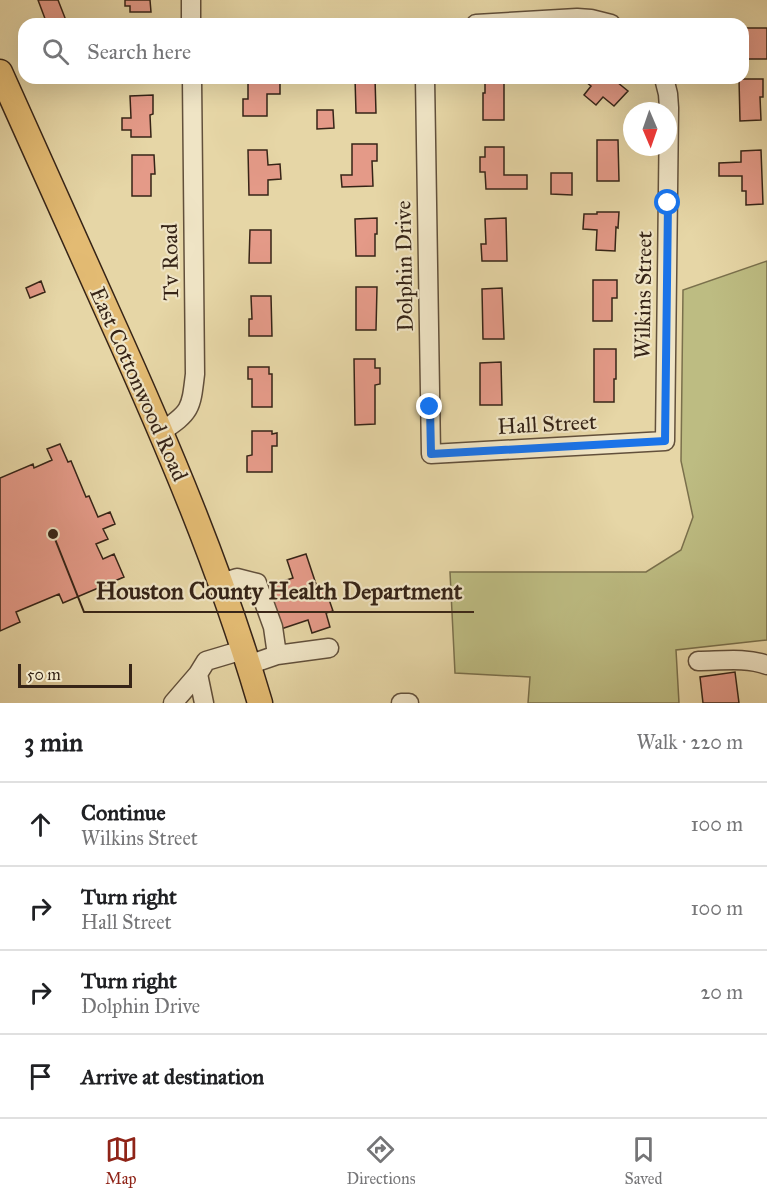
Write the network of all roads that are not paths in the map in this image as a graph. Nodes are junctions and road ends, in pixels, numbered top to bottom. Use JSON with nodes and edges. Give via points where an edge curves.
{"nodes":[{"id":1,"x":191,"y":0,"type":"edge"},
{"id":2,"x":191,"y":18,"type":"edge"},
{"id":3,"x":0,"y":72,"type":"edge"},
{"id":4,"x":192,"y":84,"type":"edge"},
{"id":5,"x":425,"y":84,"type":"edge"},
{"id":6,"x":666,"y":84,"type":"edge"},
{"id":7,"x":161,"y":432,"type":"junction"},
{"id":8,"x":665,"y":441,"type":"joint"},
{"id":9,"x":431,"y":454,"type":"joint"},
{"id":10,"x":221,"y":583,"type":"junction"},
{"id":11,"x":329,"y":648,"type":"dead end"},
{"id":12,"x":277,"y":655,"type":"junction"},
{"id":13,"x":246,"y":657,"type":"junction"},
{"id":14,"x":698,"y":661,"type":"dead end"},
{"id":15,"x":767,"y":665,"type":"edge"},
{"id":16,"x":198,"y":674,"type":"junction"},
{"id":17,"x":173,"y":703,"type":"edge"},
{"id":18,"x":204,"y":703,"type":"edge"},
{"id":19,"x":260,"y":703,"type":"edge"},
{"id":20,"x":401,"y":703,"type":"edge"},
{"id":21,"x":409,"y":703,"type":"edge"}],
"edges":[{"from":1,"to":2,"type":"street"},
{"from":3,"to":7,"type":"main road","name":"East Cottonwood Road"},
{"from":4,"to":7,"type":"street","name":"Tv Road","via":[[195,374],[189,409]]},
{"from":5,"to":9,"type":"street","name":"Dolphin Drive"},
{"from":6,"to":8,"type":"street","name":"Wilkins Street","via":[[669,108]]},
{"from":7,"to":10,"type":"main road","name":"East Cottonwood Road"},
{"from":8,"to":9,"type":"street","name":"Hall Street"},
{"from":10,"to":12,"type":"street","via":[[237,578],[257,583],[273,627]]},
{"from":10,"to":13,"type":"main road","name":"East Cottonwood Road"},
{"from":11,"to":12,"type":"street"},
{"from":12,"to":13,"type":"street"},
{"from":13,"to":16,"type":"street","via":[[206,662]]},
{"from":13,"to":19,"type":"main road","name":"East Cottonwood Road"},
{"from":14,"to":15,"type":"street"},
{"from":16,"to":17,"type":"street"},
{"from":16,"to":18,"type":"street"},
{"from":20,"to":21,"type":"street"}]}
